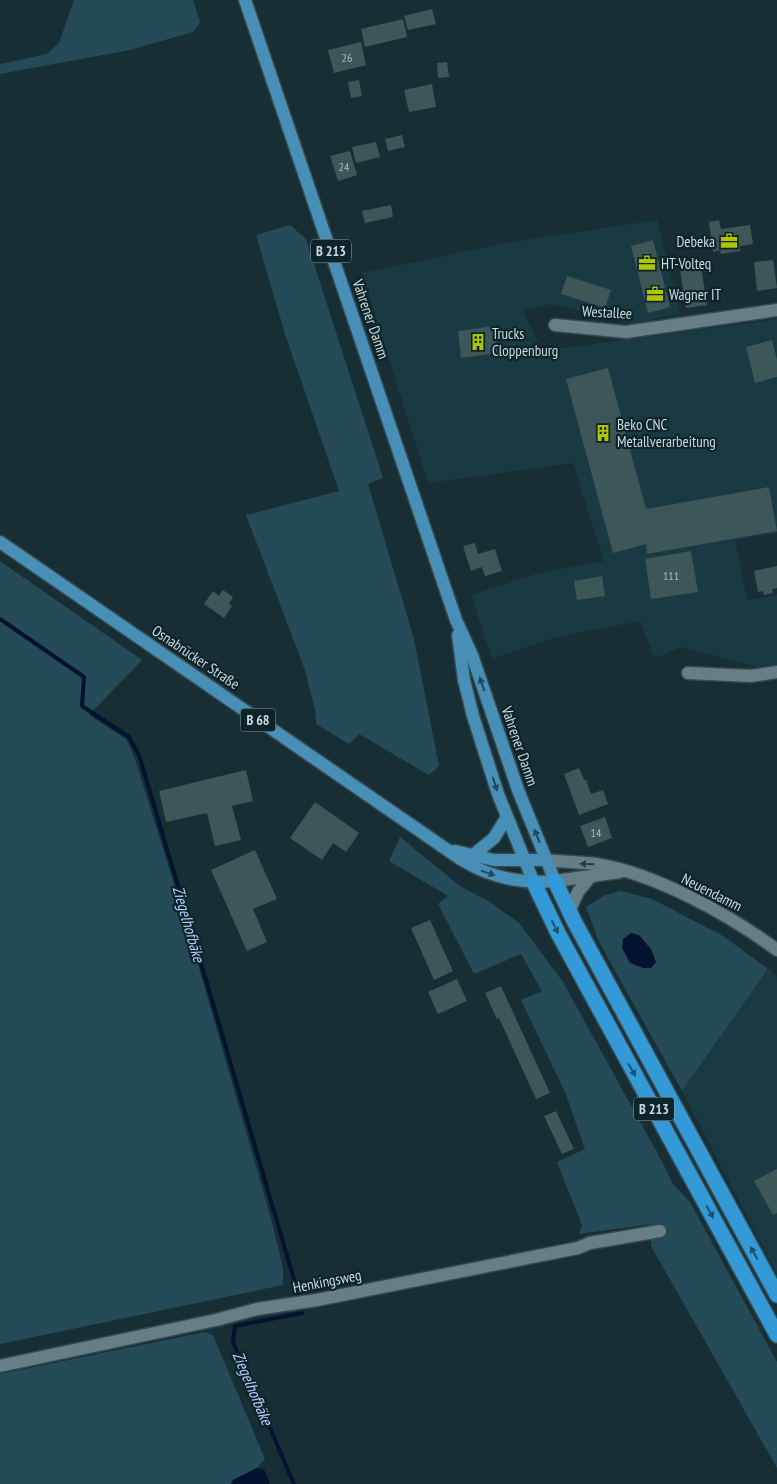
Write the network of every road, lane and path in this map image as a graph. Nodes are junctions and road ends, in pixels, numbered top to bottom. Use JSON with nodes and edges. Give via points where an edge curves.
{"nodes":[{"id":1,"x":246,"y":0,"type":"edge"},
{"id":2,"x":777,"y":310,"type":"edge"},
{"id":3,"x":555,"y":326,"type":"dead end"},
{"id":4,"x":0,"y":542,"type":"edge"},
{"id":5,"x":456,"y":620,"type":"junction"},
{"id":6,"x":777,"y":672,"type":"edge"},
{"id":7,"x":688,"y":673,"type":"dead end"},
{"id":8,"x":507,"y":817,"type":"junction"},
{"id":9,"x":448,"y":850,"type":"junction"},
{"id":10,"x":472,"y":856,"type":"junction"},
{"id":11,"x":523,"y":860,"type":"junction"},
{"id":12,"x":546,"y":860,"type":"junction"},
{"id":13,"x":627,"y":871,"type":"junction"},
{"id":14,"x":590,"y":877,"type":"junction"},
{"id":15,"x":555,"y":882,"type":"junction"},
{"id":16,"x":534,"y":883,"type":"junction"},
{"id":17,"x":569,"y":912,"type":"junction"},
{"id":18,"x":777,"y":950,"type":"edge"},
{"id":19,"x":660,"y":1231,"type":"dead end"},
{"id":20,"x":777,"y":1296,"type":"edge"},
{"id":21,"x":777,"y":1335,"type":"edge"},
{"id":22,"x":0,"y":1366,"type":"edge"}],
"edges":[{"from":1,"to":5,"type":"main road","name":"Vahrener Damm","number":"B 213"},
{"from":2,"to":3,"type":"street","name":"Westallee","via":[[626,332]]},
{"from":4,"to":9,"type":"main road","name":"Osnabrücker Straße","number":"B 68"},
{"from":5,"to":8,"type":"main road","name":"Vahrener Damm","number":"B 213","one_way":true,"via":[[464,680],[473,716]]},
{"from":12,"to":5,"type":"main road","name":"Vahrener Damm","number":"B 213","one_way":true,"via":[[518,790],[472,655]]},
{"from":6,"to":7,"type":"street","via":[[751,676]]},
{"from":8,"to":10,"type":"main road","via":[[494,838]]},
{"from":8,"to":11,"type":"main road","name":"Vahrener Damm","number":"B 213"},
{"from":9,"to":10,"type":"main road","name":"Osnabrücker Straße","number":"B 68"},
{"from":9,"to":16,"type":"main road","name":"Osnabrücker Straße","number":"B 68","one_way":true,"via":[[487,874]]},
{"from":10,"to":11,"type":"main road","name":"Osnabrücker Straße","number":"B 68"},
{"from":11,"to":12,"type":"main road","name":"Osnabrücker Straße","number":"B 68"},
{"from":11,"to":16,"type":"main road","name":"Vahrener Damm","number":"B 213"},
{"from":13,"to":12,"type":"street","name":"Neuendamm","one_way":true,"via":[[595,864]]},
{"from":12,"to":15,"type":"main road","name":"Vahrener Damm","number":"B 213"},
{"from":13,"to":14,"type":"street"},
{"from":13,"to":18,"type":"street","name":"Neuendamm","via":[[726,916]]},
{"from":14,"to":15,"type":"street"},
{"from":14,"to":17,"type":"street","via":[[578,892]]},
{"from":15,"to":16,"type":"main road","name":"Osnabrücker Straße","number":"B 68"},
{"from":15,"to":17,"type":"highway","number":"B 213"},
{"from":16,"to":21,"type":"highway","number":"B 213","one_way":true,"via":[[558,933]]},
{"from":20,"to":17,"type":"highway","number":"B 213","one_way":true},
{"from":19,"to":22,"type":"street","name":"Henkingsweg","via":[[317,1300],[257,1309]]}]}
